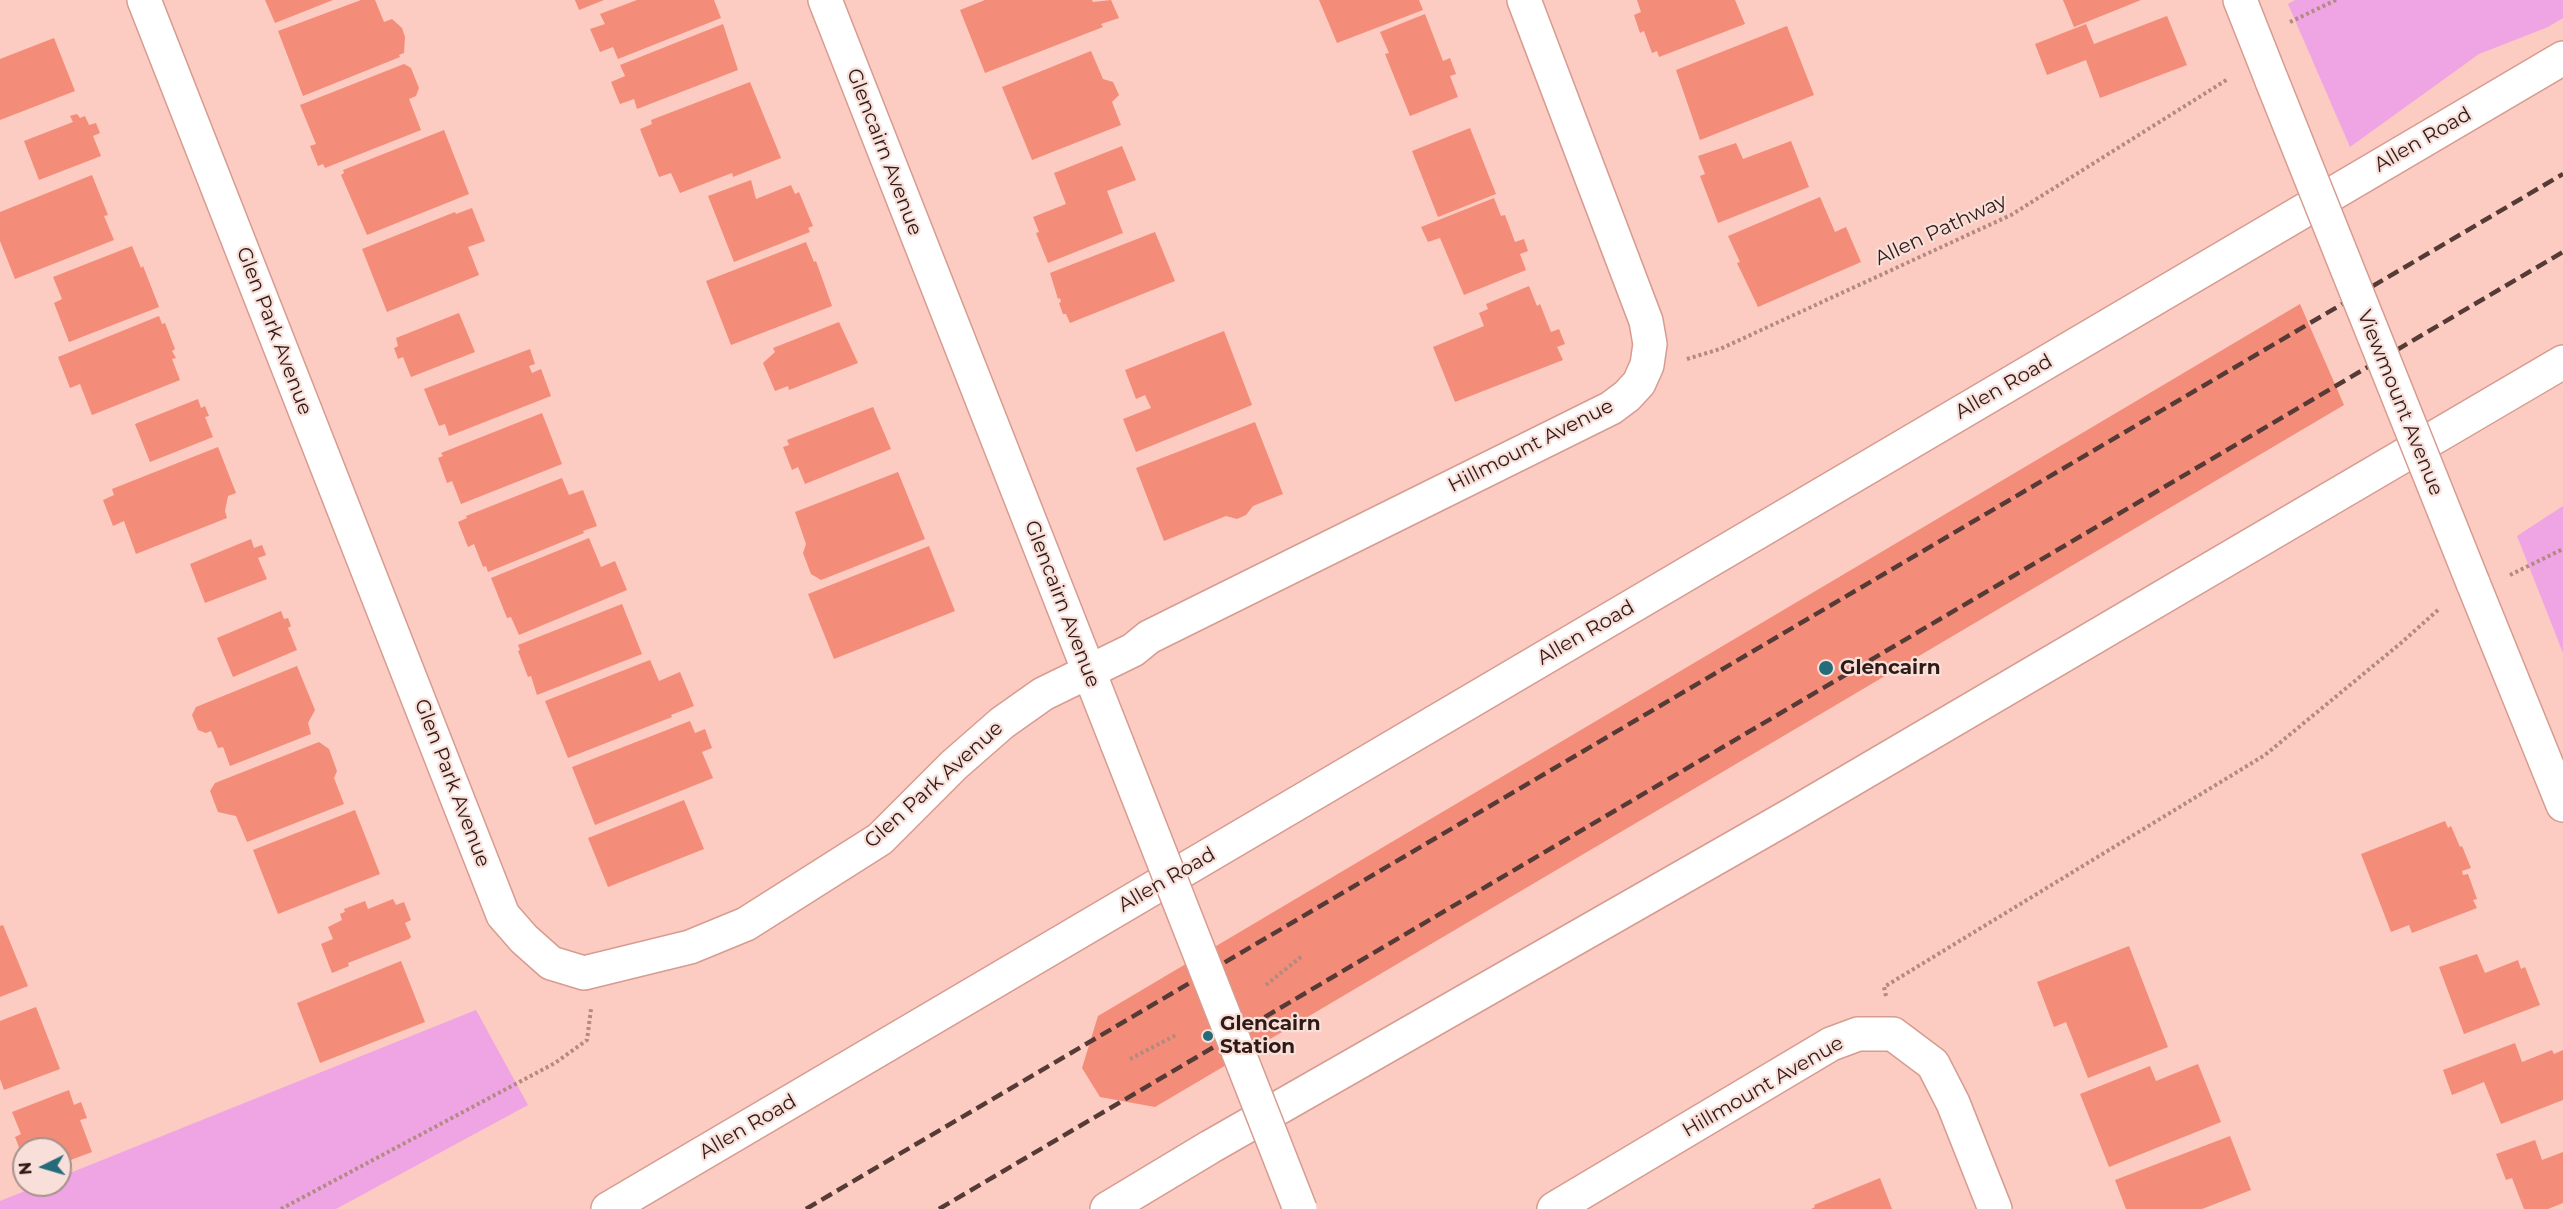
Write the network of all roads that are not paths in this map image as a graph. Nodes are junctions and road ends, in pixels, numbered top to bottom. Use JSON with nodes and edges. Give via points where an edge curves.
{"nodes":[{"id":1,"x":144,"y":0,"type":"edge"},
{"id":2,"x":825,"y":0,"type":"edge"},
{"id":3,"x":1524,"y":0,"type":"edge"},
{"id":4,"x":2240,"y":0,"type":"edge"},
{"id":5,"x":2563,"y":58,"type":"edge"},
{"id":6,"x":2563,"y":362,"type":"edge"},
{"id":7,"x":1089,"y":672,"type":"junction"},
{"id":8,"x":2563,"y":805,"type":"edge"},
{"id":9,"x":608,"y":1209,"type":"edge"},
{"id":10,"x":1107,"y":1209,"type":"edge"},
{"id":11,"x":1300,"y":1209,"type":"edge"},
{"id":12,"x":1554,"y":1209,"type":"edge"},
{"id":13,"x":1995,"y":1209,"type":"edge"}],
"edges":[{"from":1,"to":7,"type":"main road","name":"Glen Park Avenue","via":[[504,915],[551,963],[584,974],[690,947],[746,924],[880,839],[924,793],[1002,723],[1043,694]]},
{"from":2,"to":7,"type":"main road","name":"Glencairn Avenue"},
{"from":3,"to":7,"type":"main road","name":"Hillmount Avenue","via":[[1640,300],[1650,344],[1639,383],[1611,408],[1149,638]]},
{"from":4,"to":8,"type":"main road","name":"Viewmount Avenue","bridge":true},
{"from":5,"to":9,"type":"main road","name":"Allen Road"},
{"from":6,"to":10,"type":"main road","via":[[1803,808]]},
{"from":7,"to":11,"type":"main road","name":"Glencairn Avenue","bridge":true},
{"from":12,"to":13,"type":"main road","name":"Hillmount Avenue","via":[[1831,1044],[1858,1034],[1893,1034],[1933,1064],[1953,1103]]}]}
